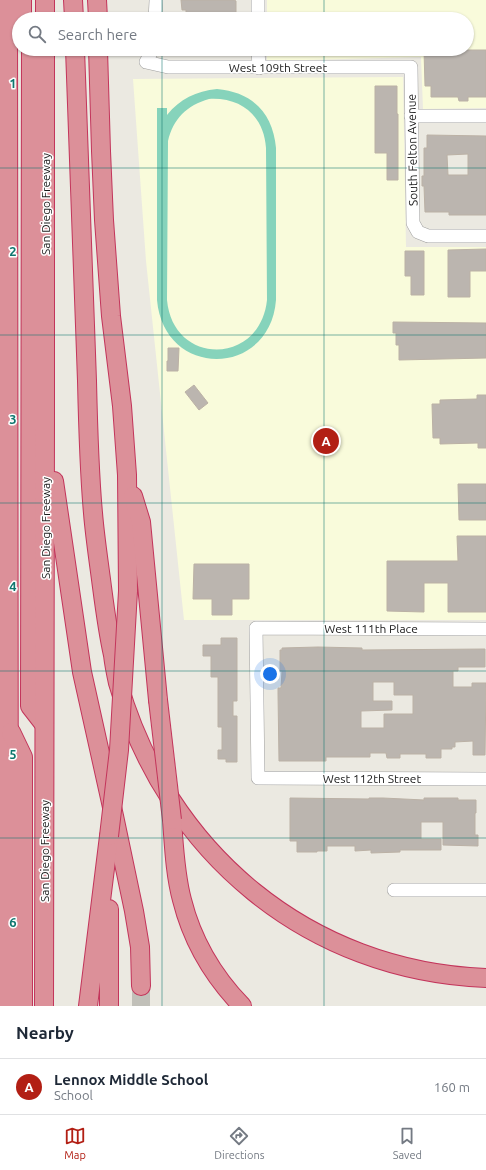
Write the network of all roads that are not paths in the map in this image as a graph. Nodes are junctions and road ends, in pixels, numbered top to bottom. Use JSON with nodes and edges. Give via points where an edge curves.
{"nodes":[{"id":1,"x":8,"y":0,"type":"edge"},
{"id":2,"x":22,"y":0,"type":"edge"},
{"id":3,"x":31,"y":0,"type":"edge"},
{"id":4,"x":45,"y":0,"type":"edge"},
{"id":5,"x":73,"y":0,"type":"edge"},
{"id":6,"x":97,"y":0,"type":"edge"},
{"id":7,"x":258,"y":0,"type":"edge"},
{"id":8,"x":156,"y":1,"type":"dead end"},
{"id":9,"x":22,"y":12,"type":"edge"},
{"id":10,"x":31,"y":12,"type":"edge"},
{"id":11,"x":45,"y":12,"type":"edge"},
{"id":12,"x":74,"y":12,"type":"edge"},
{"id":13,"x":98,"y":12,"type":"edge"},
{"id":14,"x":156,"y":12,"type":"edge"},
{"id":15,"x":258,"y":12,"type":"edge"},
{"id":16,"x":23,"y":56,"type":"edge"},
{"id":17,"x":31,"y":56,"type":"edge"},
{"id":18,"x":45,"y":56,"type":"edge"},
{"id":19,"x":75,"y":56,"type":"edge"},
{"id":20,"x":98,"y":56,"type":"edge"},
{"id":21,"x":149,"y":56,"type":"edge"},
{"id":22,"x":258,"y":56,"type":"edge"},
{"id":23,"x":411,"y":67,"type":"joint"},
{"id":24,"x":259,"y":68,"type":"junction"},
{"id":25,"x":411,"y":116,"type":"junction"},
{"id":26,"x":486,"y":116,"type":"edge"},
{"id":27,"x":9,"y":144,"type":"junction"},
{"id":28,"x":486,"y":236,"type":"edge"},
{"id":29,"x":45,"y":425,"type":"junction"},
{"id":30,"x":127,"y":475,"type":"junction"},
{"id":31,"x":486,"y":629,"type":"edge"},
{"id":32,"x":44,"y":724,"type":"junction"},
{"id":33,"x":9,"y":728,"type":"junction"},
{"id":34,"x":258,"y":778,"type":"joint"},
{"id":35,"x":486,"y":778,"type":"edge"},
{"id":36,"x":109,"y":836,"type":"junction"},
{"id":37,"x":0,"y":882,"type":"edge"},
{"id":38,"x":394,"y":890,"type":"dead end"},
{"id":39,"x":486,"y":890,"type":"edge"},
{"id":40,"x":9,"y":962,"type":"junction"},
{"id":41,"x":486,"y":978,"type":"edge"},
{"id":42,"x":141,"y":986,"type":"tunnel mouth"},
{"id":43,"x":88,"y":1000,"type":"edge"},
{"id":44,"x":109,"y":1002,"type":"edge"},
{"id":45,"x":9,"y":1006,"type":"edge"},
{"id":46,"x":23,"y":1006,"type":"edge"},
{"id":47,"x":44,"y":1006,"type":"edge"},
{"id":48,"x":242,"y":1006,"type":"edge"}],
"edges":[{"from":1,"to":27,"type":"highway"},
{"from":2,"to":9,"type":"highway"},
{"from":3,"to":10,"type":"highway"},
{"from":4,"to":11,"type":"highway"},
{"from":5,"to":12,"type":"highway"},
{"from":6,"to":13,"type":"highway"},
{"from":7,"to":15,"type":"street"},
{"from":8,"to":14,"type":"street"},
{"from":16,"to":27,"type":"highway","via":[[23,125]]},
{"from":17,"to":32,"type":"highway","via":[[30,706]]},
{"from":18,"to":29,"type":"highway","name":"San Diego Freeway"},
{"from":19,"to":41,"type":"highway","via":[[93,516],[105,614],[118,682],[137,738],[171,801],[196,835],[220,862],[264,900],[320,935],[383,960],[441,974]]},
{"from":20,"to":30,"type":"highway","via":[[104,220]]},
{"from":21,"to":24,"type":"street","name":"West 109th Street","via":[[146,62],[168,67]]},
{"from":22,"to":24,"type":"street"},
{"from":23,"to":24,"type":"street","name":"West 109th Street"},
{"from":23,"to":25,"type":"street","name":"South Felton Avenue"},
{"from":25,"to":26,"type":"street"},
{"from":25,"to":28,"type":"street","name":"South Felton Avenue","via":[[413,223],[418,232],[428,236]]},
{"from":27,"to":33,"type":"highway"},
{"from":29,"to":32,"type":"highway","name":"San Diego Freeway"},
{"from":29,"to":42,"type":"highway","via":[[82,672],[140,947]]},
{"from":30,"to":36,"type":"highway","bridge":true,"via":[[128,591],[119,750]]},
{"from":30,"to":48,"type":"highway","bridge":true,"via":[[141,522],[181,899],[199,946],[215,973]]},
{"from":31,"to":34,"type":"street","name":"West 111th Place","via":[[256,628]]},
{"from":32,"to":47,"type":"highway","name":"San Diego Freeway"},
{"from":33,"to":40,"type":"highway"},
{"from":33,"to":46,"type":"highway","via":[[24,757]]},
{"from":34,"to":35,"type":"street","name":"West 112th Street"},
{"from":36,"to":43,"type":"highway"},
{"from":36,"to":44,"type":"highway"},
{"from":37,"to":40,"type":"highway"},
{"from":38,"to":39,"type":"street"},
{"from":40,"to":45,"type":"highway"}]}
